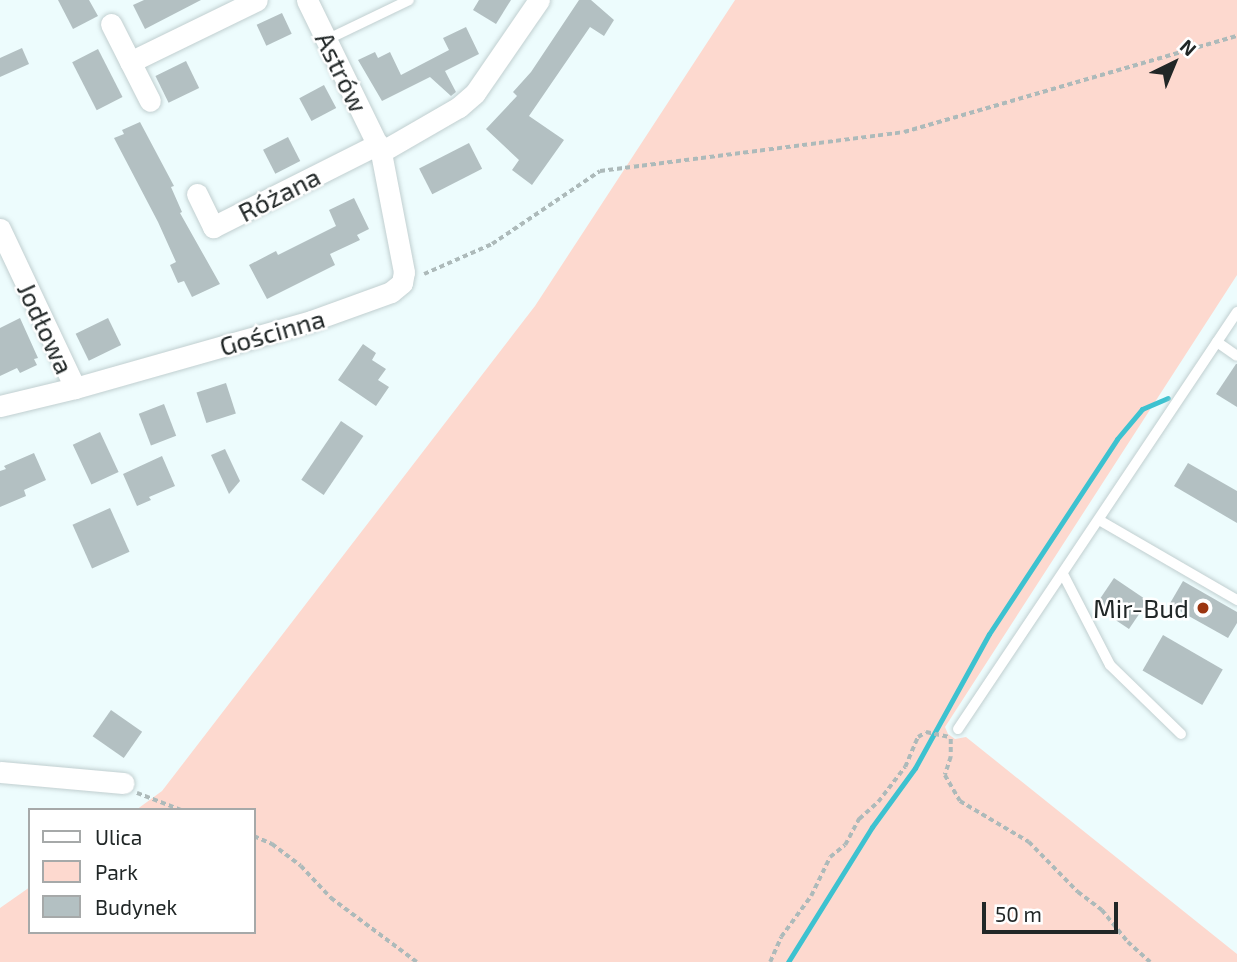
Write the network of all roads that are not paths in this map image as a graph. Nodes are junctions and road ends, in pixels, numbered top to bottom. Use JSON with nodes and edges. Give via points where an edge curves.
{"nodes":[{"id":1,"x":257,"y":0,"type":"edge"},
{"id":2,"x":307,"y":0,"type":"edge"},
{"id":3,"x":410,"y":0,"type":"edge"},
{"id":4,"x":539,"y":0,"type":"edge"},
{"id":5,"x":111,"y":24,"type":"dead end"},
{"id":6,"x":326,"y":40,"type":"junction"},
{"id":7,"x":130,"y":62,"type":"junction"},
{"id":8,"x":150,"y":102,"type":"dead end"},
{"id":9,"x":379,"y":148,"type":"junction"},
{"id":10,"x":197,"y":194,"type":"dead end"},
{"id":11,"x":0,"y":229,"type":"edge"},
{"id":12,"x":1237,"y":312,"type":"edge"},
{"id":13,"x":1217,"y":342,"type":"junction"},
{"id":14,"x":1237,"y":356,"type":"edge"},
{"id":15,"x":75,"y":388,"type":"junction"},
{"id":16,"x":0,"y":406,"type":"edge"},
{"id":17,"x":1099,"y":520,"type":"junction"},
{"id":18,"x":1063,"y":574,"type":"junction"},
{"id":19,"x":1237,"y":600,"type":"edge"},
{"id":20,"x":955,"y":734,"type":"road end"},
{"id":21,"x":1181,"y":734,"type":"dead end"},
{"id":22,"x":0,"y":772,"type":"edge"},
{"id":23,"x":124,"y":783,"type":"road end"}],
"edges":[{"from":1,"to":7,"type":"street"},
{"from":2,"to":6,"type":"street","name":"Astrów"},
{"from":3,"to":6,"type":"lane"},
{"from":4,"to":9,"type":"street","name":"Różana","via":[[475,93],[458,107]]},
{"from":5,"to":7,"type":"street"},
{"from":6,"to":9,"type":"street","name":"Astrów"},
{"from":7,"to":8,"type":"street"},
{"from":9,"to":10,"type":"street","name":"Różana","via":[[214,227]]},
{"from":9,"to":15,"type":"street","name":"Gościnna","via":[[404,272],[402,283],[391,292],[332,315]]},
{"from":11,"to":15,"type":"street","name":"Jodłowa"},
{"from":12,"to":13,"type":"lane"},
{"from":13,"to":14,"type":"lane"},
{"from":13,"to":17,"type":"lane"},
{"from":15,"to":16,"type":"street","name":"Gościnna"},
{"from":17,"to":18,"type":"lane"},
{"from":17,"to":19,"type":"lane"},
{"from":18,"to":20,"type":"lane"},
{"from":18,"to":21,"type":"lane","via":[[1110,665]]},
{"from":22,"to":23,"type":"street"}]}
